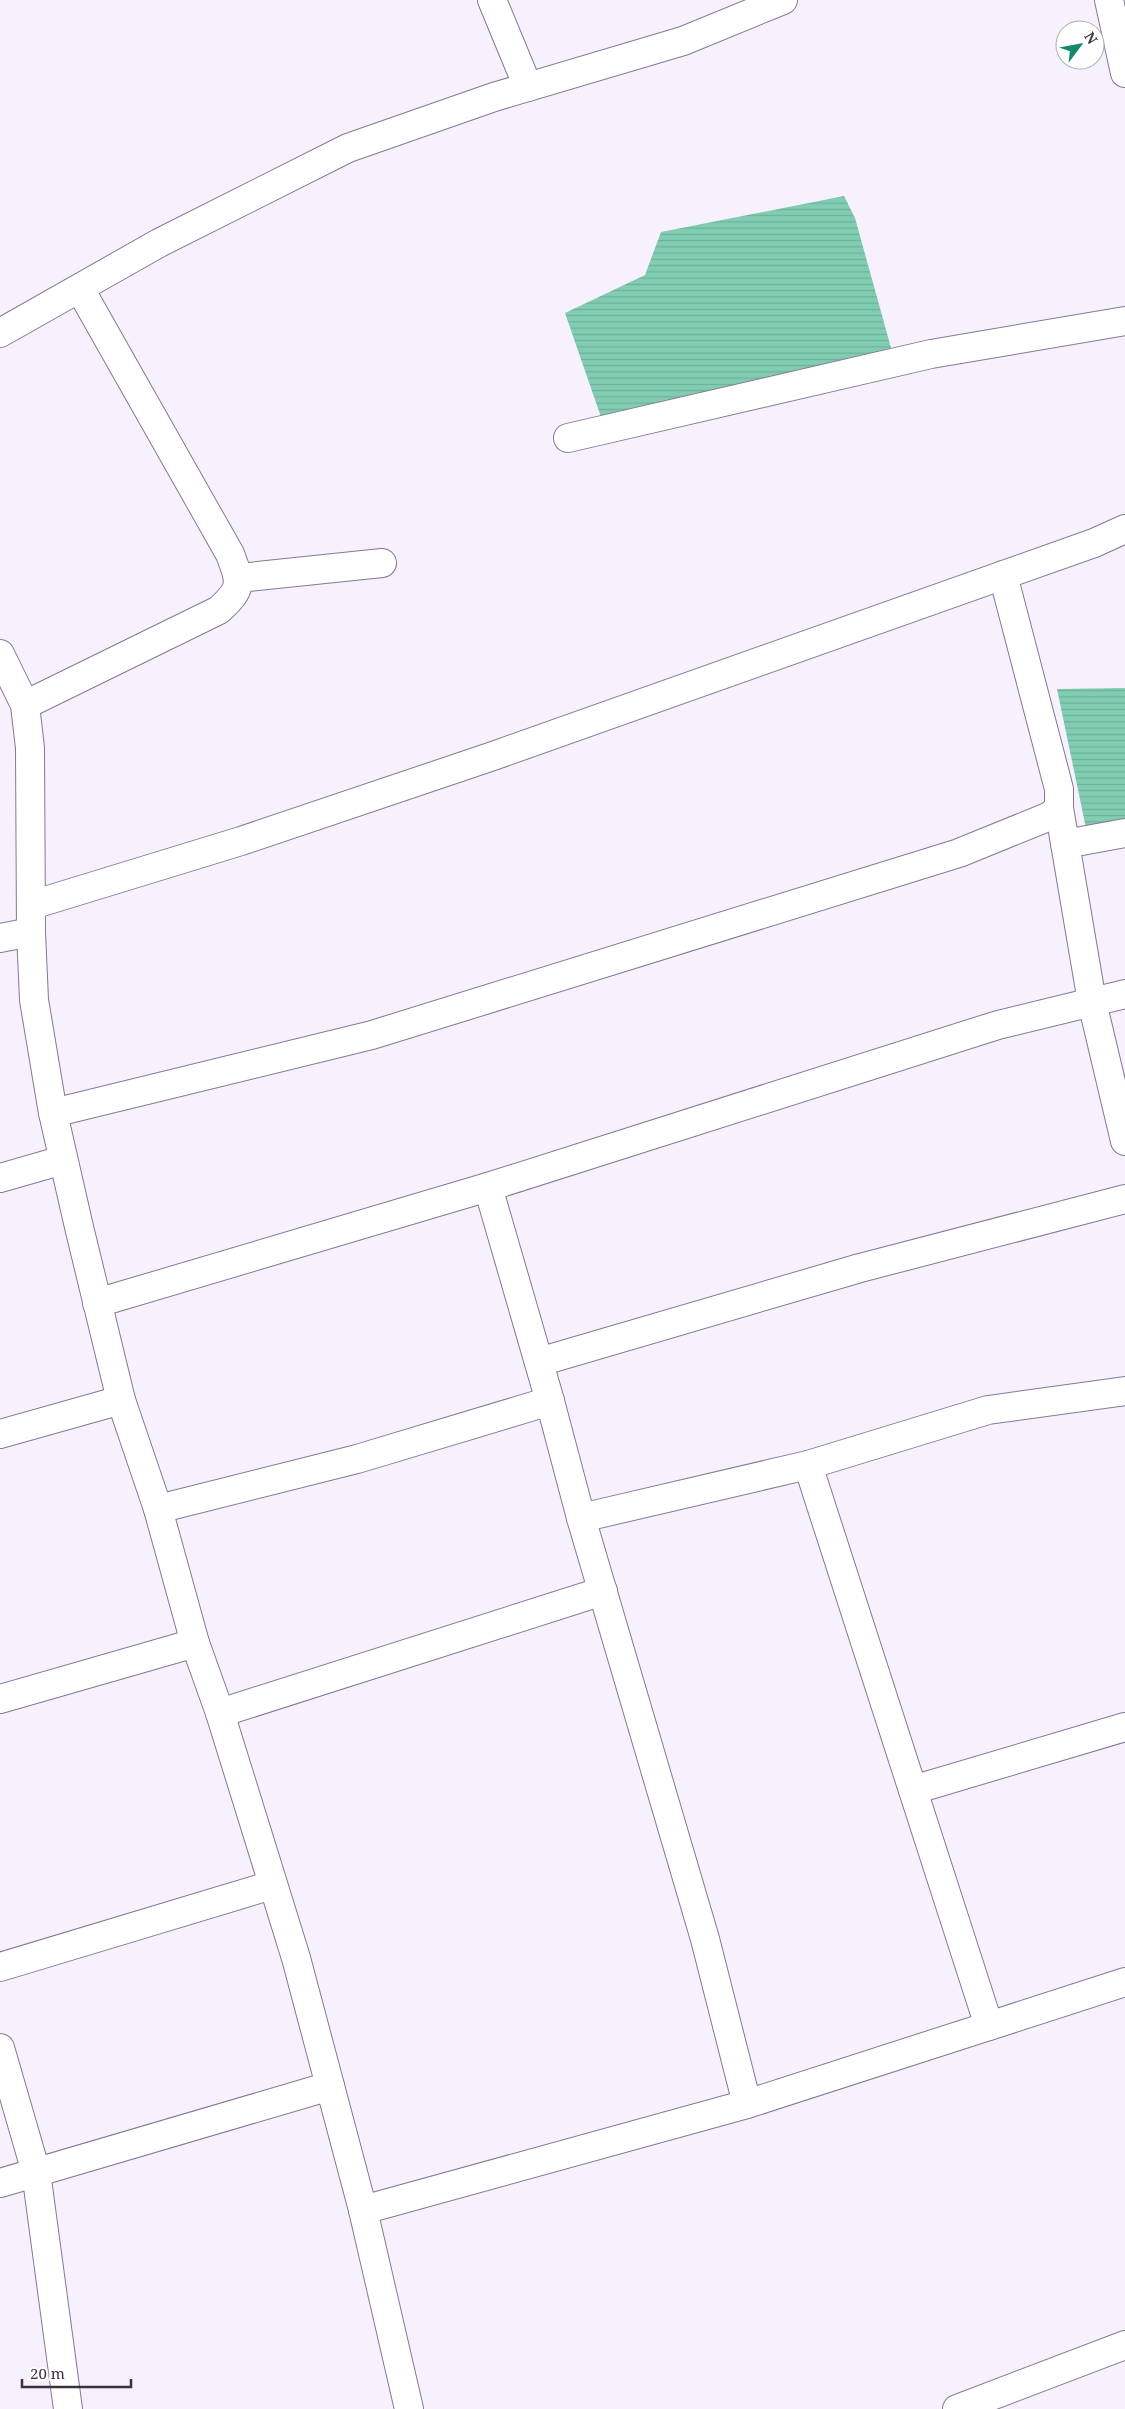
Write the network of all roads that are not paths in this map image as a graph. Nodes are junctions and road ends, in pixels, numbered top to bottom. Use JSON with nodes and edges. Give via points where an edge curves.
{"nodes":[{"id":1,"x":492,"y":0,"type":"edge"},
{"id":2,"x":783,"y":0,"type":"edge"},
{"id":3,"x":1109,"y":0,"type":"edge"},
{"id":4,"x":1125,"y":73,"type":"edge"},
{"id":5,"x":528,"y":87,"type":"junction"},
{"id":6,"x":80,"y":289,"type":"junction"},
{"id":7,"x":1125,"y":321,"type":"edge"},
{"id":8,"x":0,"y":334,"type":"edge"},
{"id":9,"x":568,"y":438,"type":"dead end"},
{"id":10,"x":1125,"y":529,"type":"edge"},
{"id":11,"x":382,"y":563,"type":"dead end"},
{"id":12,"x":1003,"y":575,"type":"junction"},
{"id":13,"x":239,"y":578,"type":"junction"},
{"id":14,"x":0,"y":654,"type":"edge"},
{"id":15,"x":24,"y":705,"type":"junction"},
{"id":16,"x":1059,"y":808,"type":"junction"},
{"id":17,"x":1125,"y":832,"type":"edge"},
{"id":18,"x":1065,"y":844,"type":"junction"},
{"id":19,"x":32,"y":905,"type":"junction"},
{"id":20,"x":31,"y":932,"type":"junction"},
{"id":21,"x":0,"y":938,"type":"edge"},
{"id":22,"x":1125,"y":994,"type":"edge"},
{"id":23,"x":1092,"y":1002,"type":"junction"},
{"id":24,"x":53,"y":1113,"type":"junction"},
{"id":25,"x":1125,"y":1141,"type":"edge"},
{"id":26,"x":63,"y":1160,"type":"junction"},
{"id":27,"x":0,"y":1178,"type":"edge"},
{"id":28,"x":488,"y":1187,"type":"junction"},
{"id":29,"x":1125,"y":1199,"type":"edge"},
{"id":30,"x":97,"y":1303,"type":"junction"},
{"id":31,"x":539,"y":1362,"type":"junction"},
{"id":32,"x":1125,"y":1391,"type":"edge"},
{"id":33,"x":121,"y":1400,"type":"junction"},
{"id":34,"x":550,"y":1401,"type":"junction"},
{"id":35,"x":0,"y":1434,"type":"edge"},
{"id":36,"x":808,"y":1465,"type":"junction"},
{"id":37,"x":158,"y":1509,"type":"junction"},
{"id":38,"x":581,"y":1518,"type":"junction"},
{"id":39,"x":603,"y":1591,"type":"junction"},
{"id":40,"x":195,"y":1644,"type":"junction"},
{"id":41,"x":0,"y":1699,"type":"edge"},
{"id":42,"x":220,"y":1713,"type":"junction"},
{"id":43,"x":1125,"y":1726,"type":"edge"},
{"id":44,"x":913,"y":1790,"type":"junction"},
{"id":45,"x":272,"y":1885,"type":"junction"},
{"id":46,"x":0,"y":1967,"type":"edge"},
{"id":47,"x":1125,"y":1982,"type":"edge"},
{"id":48,"x":990,"y":2026,"type":"junction"},
{"id":49,"x":0,"y":2048,"type":"edge"},
{"id":50,"x":330,"y":2086,"type":"junction"},
{"id":51,"x":747,"y":2104,"type":"junction"},
{"id":52,"x":36,"y":2172,"type":"junction"},
{"id":53,"x":0,"y":2184,"type":"edge"},
{"id":54,"x":363,"y":2210,"type":"junction"},
{"id":55,"x":1125,"y":2345,"type":"edge"},
{"id":56,"x":68,"y":2409,"type":"edge"},
{"id":57,"x":409,"y":2409,"type":"edge"},
{"id":58,"x":956,"y":2409,"type":"edge"}],
"edges":[{"from":1,"to":5,"type":"street"},
{"from":2,"to":5,"type":"street","via":[[683,41]]},
{"from":3,"to":4,"type":"street"},
{"from":5,"to":6,"type":"street","via":[[348,148],[159,243]]},
{"from":6,"to":8,"type":"street"},
{"from":6,"to":13,"type":"street","via":[[230,554]]},
{"from":7,"to":9,"type":"street","via":[[931,354]]},
{"from":10,"to":12,"type":"street"},
{"from":11,"to":13,"type":"street"},
{"from":12,"to":16,"type":"street","via":[[1059,789]]},
{"from":12,"to":19,"type":"street","via":[[465,765],[241,841]]},
{"from":13,"to":15,"type":"street","via":[[234,596],[219,610]]},
{"from":14,"to":15,"type":"street"},
{"from":15,"to":19,"type":"street","via":[[30,748]]},
{"from":16,"to":18,"type":"street"},
{"from":16,"to":24,"type":"street","via":[[1050,816],[959,853],[382,1032]]},
{"from":17,"to":18,"type":"street"},
{"from":18,"to":23,"type":"street"},
{"from":19,"to":20,"type":"street"},
{"from":20,"to":21,"type":"street"},
{"from":20,"to":24,"type":"street","via":[[34,1000]]},
{"from":22,"to":23,"type":"street"},
{"from":23,"to":25,"type":"street"},
{"from":23,"to":28,"type":"street","via":[[988,1028]]},
{"from":24,"to":26,"type":"street"},
{"from":26,"to":27,"type":"street"},
{"from":26,"to":30,"type":"street"},
{"from":28,"to":30,"type":"street"},
{"from":28,"to":31,"type":"street"},
{"from":29,"to":31,"type":"street","via":[[860,1268]]},
{"from":30,"to":33,"type":"street"},
{"from":31,"to":34,"type":"street"},
{"from":32,"to":36,"type":"street","via":[[988,1410]]},
{"from":33,"to":35,"type":"street"},
{"from":33,"to":37,"type":"street"},
{"from":34,"to":37,"type":"street","via":[[357,1459]]},
{"from":34,"to":38,"type":"street"},
{"from":36,"to":38,"type":"street"},
{"from":36,"to":44,"type":"street"},
{"from":37,"to":40,"type":"street"},
{"from":38,"to":39,"type":"street"},
{"from":39,"to":42,"type":"street"},
{"from":39,"to":51,"type":"street","via":[[705,1939]]},
{"from":40,"to":41,"type":"street"},
{"from":40,"to":42,"type":"street"},
{"from":42,"to":45,"type":"street"},
{"from":43,"to":44,"type":"street"},
{"from":44,"to":48,"type":"street"},
{"from":45,"to":46,"type":"street"},
{"from":45,"to":50,"type":"street","via":[[296,1958]]},
{"from":47,"to":48,"type":"street"},
{"from":48,"to":51,"type":"street"},
{"from":49,"to":52,"type":"street"},
{"from":50,"to":52,"type":"street"},
{"from":50,"to":54,"type":"street"},
{"from":51,"to":54,"type":"street"},
{"from":52,"to":53,"type":"street"},
{"from":52,"to":56,"type":"street"},
{"from":54,"to":57,"type":"street"},
{"from":55,"to":58,"type":"street"}]}
